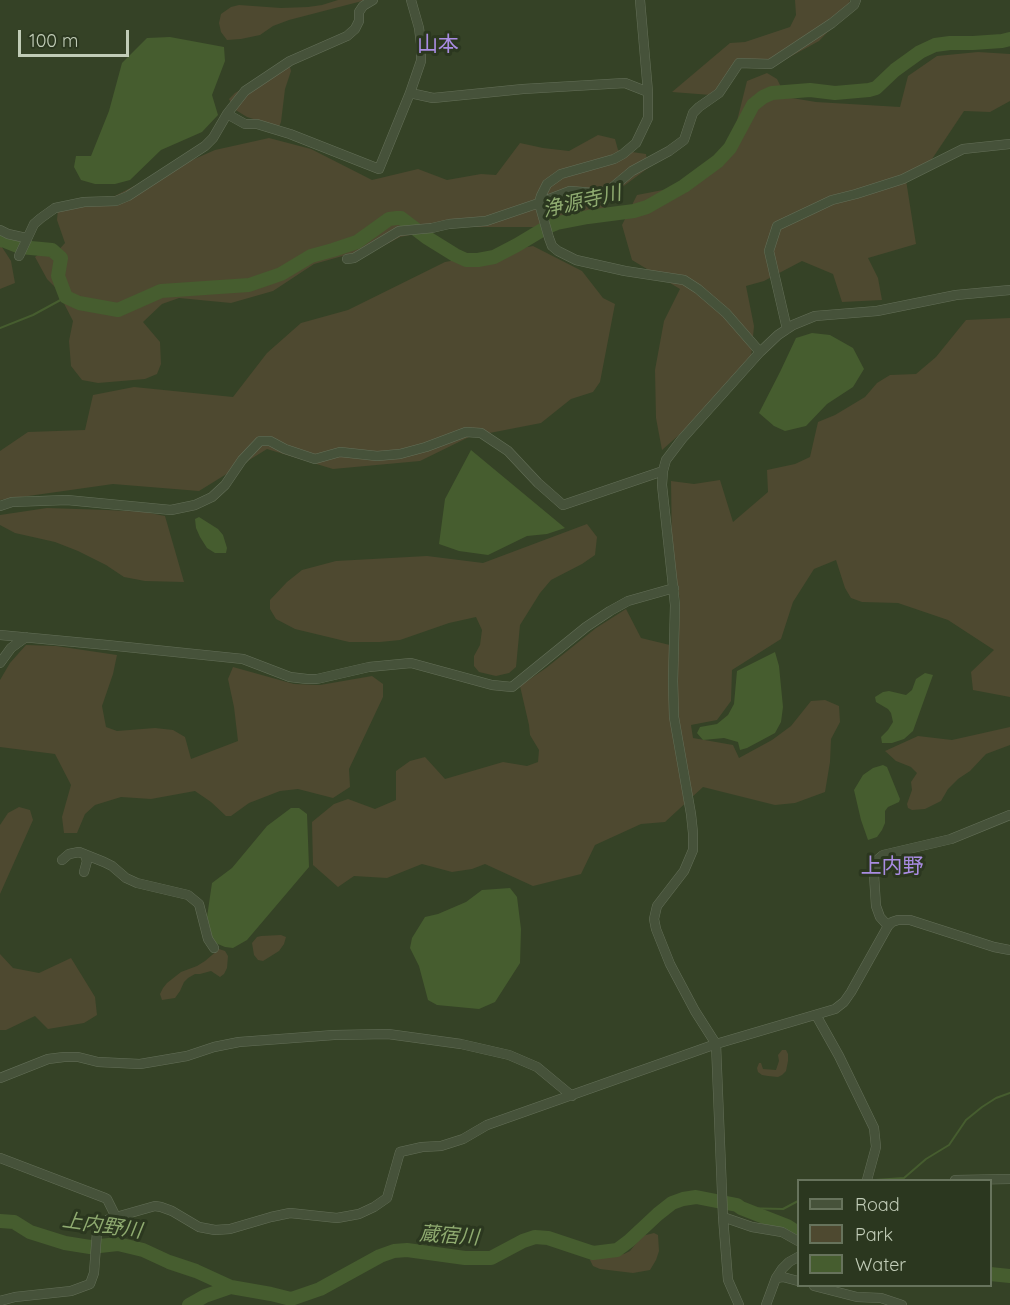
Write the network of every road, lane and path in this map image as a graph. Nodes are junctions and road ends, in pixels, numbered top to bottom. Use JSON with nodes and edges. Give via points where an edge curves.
{"nodes":[{"id":1,"x":373,"y":0,"type":"edge"},
{"id":2,"x":411,"y":0,"type":"edge"},
{"id":3,"x":640,"y":0,"type":"edge"},
{"id":4,"x":856,"y":0,"type":"edge"},
{"id":5,"x":648,"y":92,"type":"junction"},
{"id":6,"x":410,"y":93,"type":"junction"},
{"id":7,"x":227,"y":114,"type":"junction"},
{"id":8,"x":1010,"y":144,"type":"edge"},
{"id":9,"x":540,"y":206,"type":"junction"},
{"id":10,"x":0,"y":230,"type":"edge"},
{"id":11,"x":26,"y":238,"type":"junction"},
{"id":12,"x":19,"y":256,"type":"dead end"},
{"id":13,"x":347,"y":259,"type":"dead end"},
{"id":14,"x":1010,"y":290,"type":"edge"},
{"id":15,"x":787,"y":329,"type":"junction"},
{"id":16,"x":760,"y":352,"type":"junction"},
{"id":17,"x":663,"y":471,"type":"junction"},
{"id":18,"x":0,"y":506,"type":"edge"},
{"id":19,"x":674,"y":588,"type":"junction"},
{"id":20,"x":0,"y":635,"type":"edge"},
{"id":21,"x":26,"y":637,"type":"junction"},
{"id":22,"x":0,"y":663,"type":"edge"},
{"id":23,"x":1010,"y":815,"type":"edge"},
{"id":24,"x":86,"y":855,"type":"junction"},
{"id":25,"x":62,"y":860,"type":"dead end"},
{"id":26,"x":84,"y":872,"type":"dead end"},
{"id":27,"x":888,"y":926,"type":"junction"},
{"id":28,"x":214,"y":948,"type":"dead end"},
{"id":29,"x":1010,"y":950,"type":"edge"},
{"id":30,"x":816,"y":1016,"type":"junction"},
{"id":31,"x":716,"y":1044,"type":"junction"},
{"id":32,"x":0,"y":1078,"type":"edge"},
{"id":33,"x":572,"y":1096,"type":"junction"},
{"id":34,"x":0,"y":1158,"type":"edge"},
{"id":35,"x":867,"y":1179,"type":"edge"},
{"id":36,"x":992,"y":1179,"type":"edge"},
{"id":37,"x":1010,"y":1179,"type":"edge"},
{"id":38,"x":116,"y":1217,"type":"junction"},
{"id":39,"x":723,"y":1217,"type":"junction"},
{"id":40,"x":797,"y":1240,"type":"edge"},
{"id":41,"x":797,"y":1258,"type":"edge"},
{"id":42,"x":776,"y":1278,"type":"junction"},
{"id":43,"x":797,"y":1281,"type":"edge"},
{"id":44,"x":818,"y":1287,"type":"edge"},
{"id":45,"x":857,"y":1287,"type":"edge"},
{"id":46,"x":857,"y":1297,"type":"junction"},
{"id":47,"x":0,"y":1301,"type":"edge"},
{"id":48,"x":739,"y":1305,"type":"edge"},
{"id":49,"x":766,"y":1305,"type":"edge"},
{"id":50,"x":902,"y":1305,"type":"edge"}],
"edges":[{"from":1,"to":7,"type":"street","via":[[363,6],[355,29],[347,36],[290,61],[245,91]]},
{"from":2,"to":6,"type":"street","via":[[419,28],[421,61]]},
{"from":3,"to":5,"type":"street"},
{"from":4,"to":9,"type":"street","via":[[832,23],[770,64],[739,63],[719,93],[693,113],[684,140],[632,171],[608,191],[570,191]]},
{"from":5,"to":6,"type":"street","via":[[625,83],[433,98]]},
{"from":5,"to":9,"type":"street","via":[[648,118],[636,143],[614,159],[554,178],[541,196]]},
{"from":6,"to":7,"type":"street","via":[[380,169],[290,134],[245,124]]},
{"from":7,"to":11,"type":"street","via":[[205,146],[128,196],[55,208],[34,224]]},
{"from":8,"to":15,"type":"street","via":[[963,149],[903,178],[832,200],[777,226],[768,251]]},
{"from":9,"to":13,"type":"street","via":[[486,220],[399,231]]},
{"from":9,"to":16,"type":"street","via":[[552,246],[558,251],[576,260],[684,280],[726,313]]},
{"from":10,"to":11,"type":"street"},
{"from":11,"to":12,"type":"street"},
{"from":14,"to":15,"type":"street","via":[[956,295],[877,311],[815,316]]},
{"from":15,"to":16,"type":"street"},
{"from":16,"to":17,"type":"street","via":[[677,445]]},
{"from":17,"to":18,"type":"street","via":[[563,505],[508,451],[481,433],[466,432],[400,454],[340,452],[315,459],[270,441],[260,441],[212,498],[195,505],[171,510],[68,500]]},
{"from":17,"to":19,"type":"street"},
{"from":19,"to":21,"type":"street","via":[[628,601],[610,611],[512,687],[411,663],[307,679],[290,677],[243,659]]},
{"from":19,"to":31,"type":"street","via":[[674,717],[691,814],[693,850],[684,871],[657,906],[654,919],[670,964]]},
{"from":20,"to":21,"type":"street"},
{"from":21,"to":22,"type":"street"},
{"from":23,"to":27,"type":"street","via":[[951,839],[883,855],[877,860],[876,906]]},
{"from":24,"to":25,"type":"street","via":[[73,852]]},
{"from":24,"to":26,"type":"street"},
{"from":24,"to":28,"type":"street","via":[[137,883],[177,891],[194,899]]},
{"from":27,"to":29,"type":"street","via":[[898,920],[910,920]]},
{"from":27,"to":30,"type":"street","via":[[844,1002]]},
{"from":30,"to":31,"type":"street"},
{"from":30,"to":35,"type":"street","via":[[874,1128],[876,1147]]},
{"from":31,"to":33,"type":"street"},
{"from":31,"to":39,"type":"street"},
{"from":32,"to":33,"type":"street","via":[[48,1059],[64,1057],[140,1064],[240,1042],[388,1034],[509,1055],[537,1067]]},
{"from":33,"to":38,"type":"street","via":[[487,1125],[463,1139],[400,1152],[387,1198],[359,1214],[337,1218],[271,1216],[215,1230],[199,1227],[155,1206]]},
{"from":34,"to":38,"type":"street","via":[[107,1199]]},
{"from":36,"to":37,"type":"street"},
{"from":38,"to":47,"type":"street","via":[[97,1232],[90,1284],[71,1291]]},
{"from":39,"to":40,"type":"street"},
{"from":39,"to":48,"type":"street","via":[[728,1280]]},
{"from":41,"to":42,"type":"street"},
{"from":42,"to":43,"type":"street"},
{"from":42,"to":49,"type":"street"},
{"from":44,"to":46,"type":"street"},
{"from":45,"to":46,"type":"street"},
{"from":46,"to":50,"type":"street","via":[[881,1298]]}]}
